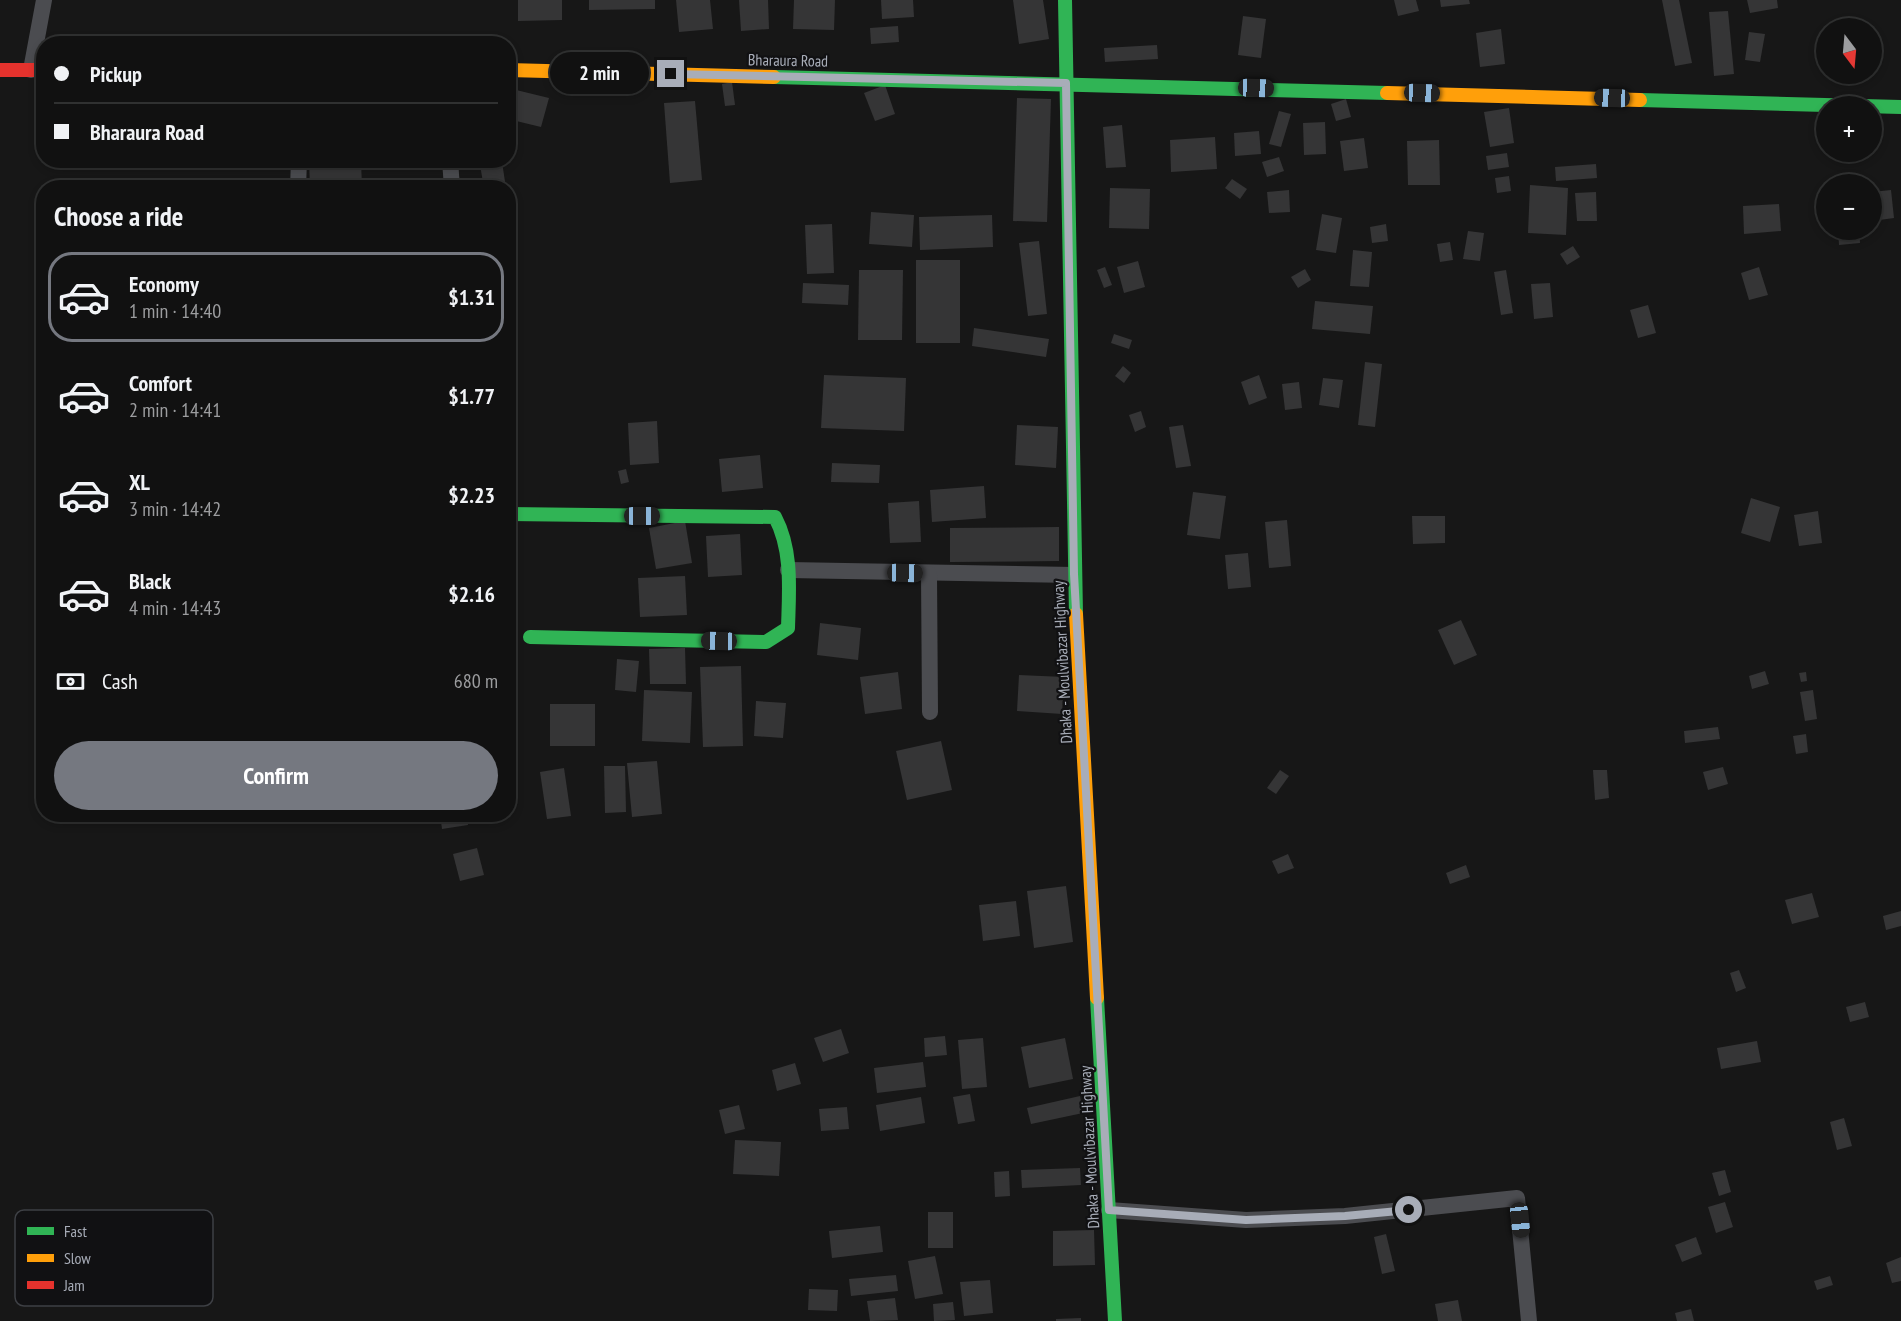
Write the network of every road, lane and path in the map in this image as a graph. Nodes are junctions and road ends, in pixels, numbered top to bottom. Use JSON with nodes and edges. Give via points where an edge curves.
{"nodes":[{"id":1,"x":44,"y":0,"type":"edge"},
{"id":2,"x":1065,"y":0,"type":"edge"},
{"id":3,"x":41,"y":36,"type":"edge"},
{"id":4,"x":0,"y":70,"type":"edge"},
{"id":5,"x":36,"y":70,"type":"edge"},
{"id":6,"x":516,"y":70,"type":"edge"},
{"id":7,"x":1066,"y":83,"type":"junction"},
{"id":8,"x":1901,"y":107,"type":"edge"},
{"id":9,"x":516,"y":514,"type":"edge"},
{"id":10,"x":788,"y":570,"type":"junction"},
{"id":11,"x":929,"y":574,"type":"junction"},
{"id":12,"x":1074,"y":574,"type":"junction"},
{"id":13,"x":530,"y":637,"type":"dead end"},
{"id":14,"x":930,"y":712,"type":"dead end"},
{"id":15,"x":1109,"y":1210,"type":"junction"},
{"id":16,"x":1115,"y":1321,"type":"edge"},
{"id":17,"x":1529,"y":1321,"type":"edge"}],
"edges":[{"from":1,"to":3,"type":"street"},
{"from":2,"to":7,"type":"main road","name":"Dhaka - Moulvibazar Highway"},
{"from":4,"to":5,"type":"main road"},
{"from":6,"to":7,"type":"main road","name":"Bharaura Road"},
{"from":7,"to":8,"type":"main road","name":"Bharaura Road"},
{"from":7,"to":12,"type":"main road","name":"Dhaka - Moulvibazar Highway"},
{"from":9,"to":10,"type":"main road","via":[[775,517],[783,528]]},
{"from":10,"to":11,"type":"street"},
{"from":10,"to":13,"type":"main road","via":[[788,628],[766,642]]},
{"from":11,"to":12,"type":"street"},
{"from":11,"to":14,"type":"street"},
{"from":12,"to":15,"type":"main road","name":"Dhaka - Moulvibazar Highway"},
{"from":15,"to":16,"type":"main road","name":"Dhaka - Moulvibazar Highway"},
{"from":15,"to":17,"type":"street","via":[[1257,1220],[1345,1216],[1517,1198]]}]}
